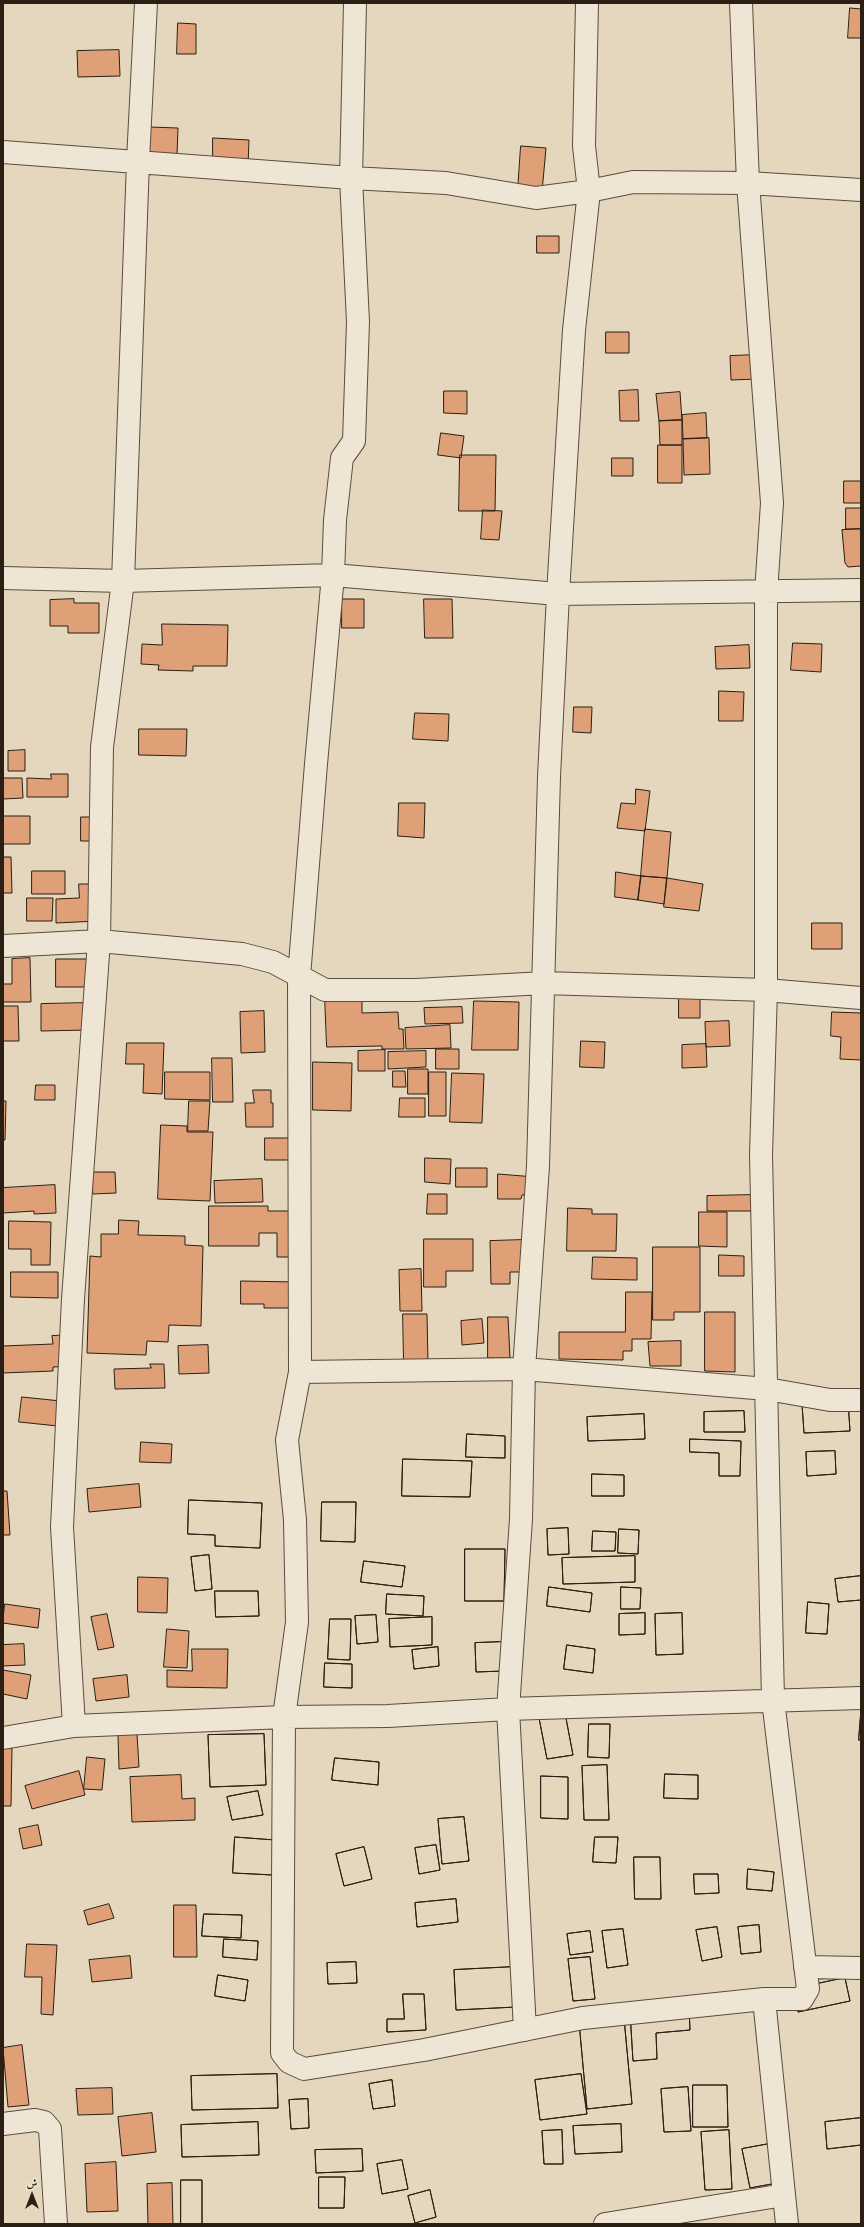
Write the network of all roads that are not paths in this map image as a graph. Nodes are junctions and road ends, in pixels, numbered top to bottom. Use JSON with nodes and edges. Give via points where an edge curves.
{"nodes":[{"id":1,"x":146,"y":3,"type":"edge"},
{"id":2,"x":355,"y":3,"type":"edge"},
{"id":3,"x":587,"y":3,"type":"edge"},
{"id":4,"x":742,"y":3,"type":"edge"},
{"id":5,"x":3,"y":152,"type":"edge"},
{"id":6,"x":138,"y":161,"type":"junction"},
{"id":7,"x":351,"y":178,"type":"junction"},
{"id":8,"x":748,"y":183,"type":"junction"},
{"id":9,"x":861,"y":190,"type":"edge"},
{"id":10,"x":589,"y":191,"type":"junction"},
{"id":11,"x":333,"y":575,"type":"junction"},
{"id":12,"x":3,"y":578,"type":"edge"},
{"id":13,"x":123,"y":581,"type":"junction"},
{"id":14,"x":861,"y":590,"type":"edge"},
{"id":15,"x":766,"y":593,"type":"junction"},
{"id":16,"x":558,"y":594,"type":"junction"},
{"id":17,"x":99,"y":941,"type":"junction"},
{"id":18,"x":3,"y":946,"type":"edge"},
{"id":19,"x":299,"y":977,"type":"junction"},
{"id":20,"x":544,"y":983,"type":"junction"},
{"id":21,"x":766,"y":990,"type":"junction"},
{"id":22,"x":861,"y":998,"type":"edge"},
{"id":23,"x":524,"y":1369,"type":"junction"},
{"id":24,"x":300,"y":1372,"type":"junction"},
{"id":25,"x":767,"y":1389,"type":"junction"},
{"id":26,"x":861,"y":1400,"type":"edge"},
{"id":27,"x":861,"y":1698,"type":"edge"},
{"id":28,"x":773,"y":1700,"type":"junction"},
{"id":29,"x":508,"y":1709,"type":"junction"},
{"id":30,"x":284,"y":1717,"type":"junction"},
{"id":31,"x":74,"y":1726,"type":"junction"},
{"id":32,"x":3,"y":1738,"type":"edge"},
{"id":33,"x":806,"y":1967,"type":"junction"},
{"id":34,"x":861,"y":1968,"type":"edge"},
{"id":35,"x":764,"y":1999,"type":"junction"},
{"id":36,"x":525,"y":2030,"type":"junction"},
{"id":37,"x":3,"y":2124,"type":"edge"},
{"id":38,"x":784,"y":2195,"type":"junction"},
{"id":39,"x":56,"y":2224,"type":"edge"},
{"id":40,"x":605,"y":2224,"type":"edge"},
{"id":41,"x":788,"y":2224,"type":"edge"}],
"edges":[{"from":1,"to":6,"type":"street"},
{"from":2,"to":7,"type":"street"},
{"from":3,"to":10,"type":"street","via":[[584,146]]},
{"from":4,"to":8,"type":"street"},
{"from":5,"to":6,"type":"street"},
{"from":6,"to":7,"type":"street"},
{"from":6,"to":13,"type":"street"},
{"from":7,"to":10,"type":"street","via":[[446,183],[536,198]]},
{"from":7,"to":11,"type":"street","via":[[358,322],[354,441],[342,458],[334,520]]},
{"from":8,"to":9,"type":"street"},
{"from":8,"to":10,"type":"street","via":[[633,182]]},
{"from":8,"to":15,"type":"street","via":[[772,503]]},
{"from":10,"to":16,"type":"street","via":[[574,330]]},
{"from":11,"to":13,"type":"street"},
{"from":11,"to":16,"type":"street"},
{"from":11,"to":19,"type":"street"},
{"from":12,"to":13,"type":"street"},
{"from":13,"to":17,"type":"street","via":[[102,747]]},
{"from":14,"to":15,"type":"street"},
{"from":15,"to":16,"type":"street"},
{"from":15,"to":21,"type":"street"},
{"from":16,"to":20,"type":"street","via":[[549,777]]},
{"from":17,"to":18,"type":"street"},
{"from":17,"to":19,"type":"street","via":[[242,954],[273,962]]},
{"from":17,"to":31,"type":"street","via":[[73,1299],[62,1527]]},
{"from":19,"to":20,"type":"street","via":[[325,990],[416,990]]},
{"from":19,"to":24,"type":"street"},
{"from":20,"to":21,"type":"street"},
{"from":20,"to":23,"type":"street","via":[[538,1166]]},
{"from":21,"to":22,"type":"street"},
{"from":21,"to":25,"type":"street","via":[[761,1155]]},
{"from":23,"to":24,"type":"street"},
{"from":23,"to":25,"type":"street"},
{"from":23,"to":29,"type":"street","via":[[521,1519]]},
{"from":24,"to":30,"type":"street","via":[[287,1440],[295,1520],[297,1622]]},
{"from":25,"to":26,"type":"street","via":[[830,1400]]},
{"from":25,"to":28,"type":"street"},
{"from":27,"to":28,"type":"street"},
{"from":28,"to":29,"type":"street"},
{"from":28,"to":33,"type":"street"},
{"from":29,"to":30,"type":"street","via":[[388,1716]]},
{"from":29,"to":36,"type":"street"},
{"from":30,"to":31,"type":"street"},
{"from":30,"to":36,"type":"street","via":[[282,2053],[289,2062],[304,2068],[424,2050]]},
{"from":31,"to":32,"type":"street"},
{"from":33,"to":34,"type":"street"},
{"from":33,"to":35,"type":"street","via":[[808,1989],[802,1999]]},
{"from":35,"to":36,"type":"street","via":[[583,2018]]},
{"from":35,"to":38,"type":"street"},
{"from":37,"to":39,"type":"street","via":[[34,2120],[44,2122],[50,2129]]},
{"from":38,"to":40,"type":"street"},
{"from":38,"to":41,"type":"street"}]}
